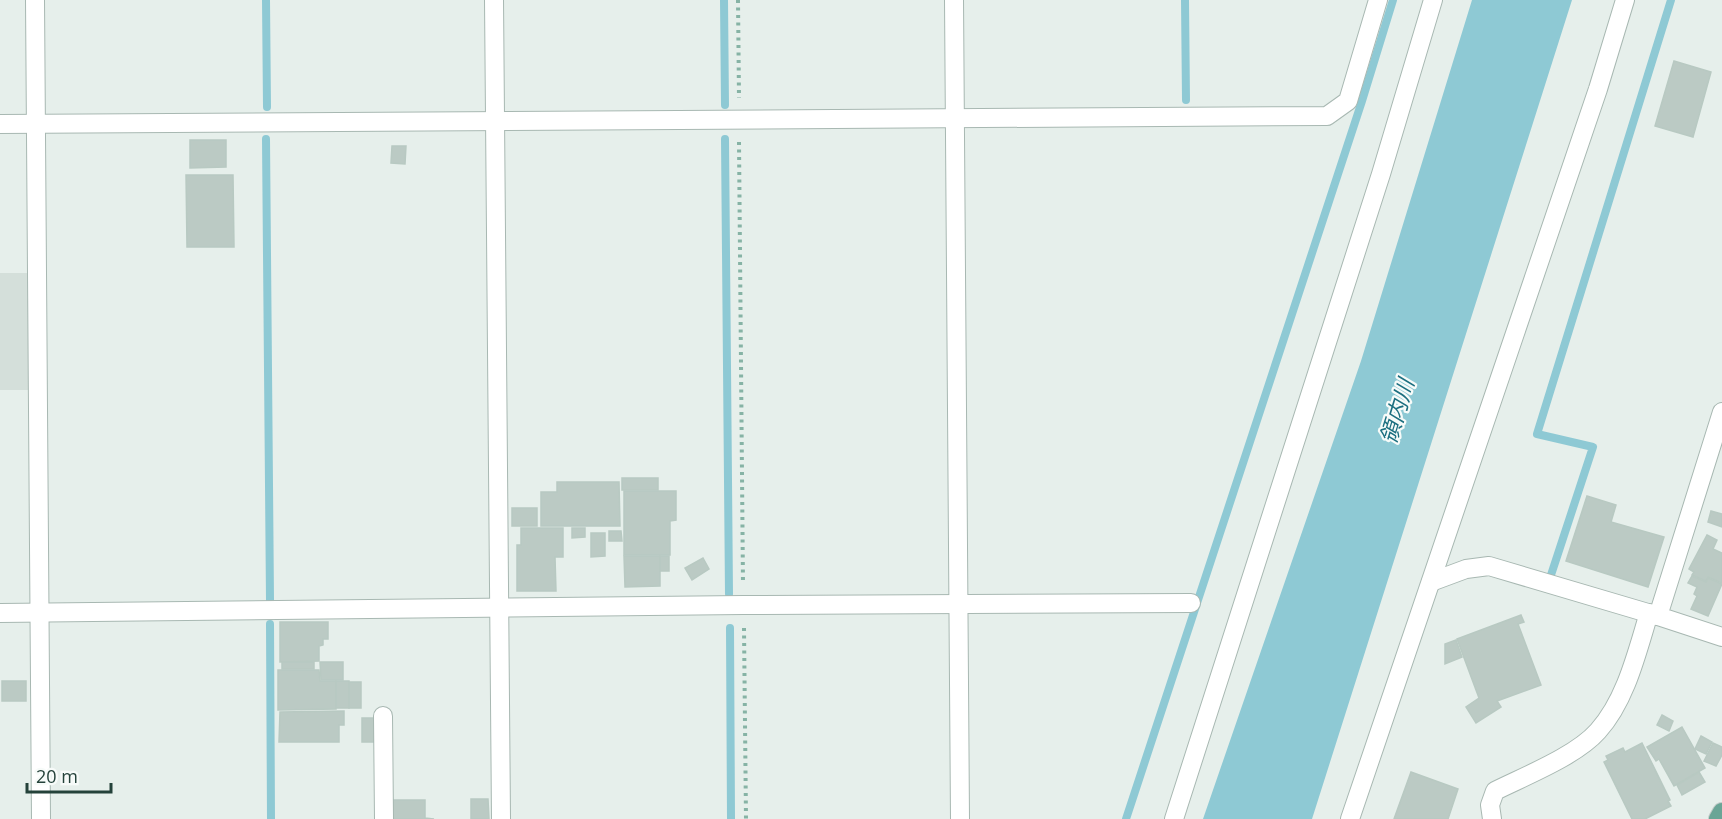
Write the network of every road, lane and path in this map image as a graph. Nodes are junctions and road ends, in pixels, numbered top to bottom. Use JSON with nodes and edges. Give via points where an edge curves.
{"nodes":[{"id":1,"x":35,"y":0,"type":"edge"},
{"id":2,"x":494,"y":0,"type":"edge"},
{"id":3,"x":738,"y":0,"type":"edge"},
{"id":4,"x":954,"y":0,"type":"edge"},
{"id":5,"x":1378,"y":0,"type":"edge"},
{"id":6,"x":1433,"y":0,"type":"edge"},
{"id":7,"x":1625,"y":0,"type":"edge"},
{"id":8,"x":955,"y":118,"type":"junction"},
{"id":9,"x":739,"y":119,"type":"junction"},
{"id":10,"x":494,"y":121,"type":"junction"},
{"id":11,"x":0,"y":124,"type":"edge"},
{"id":12,"x":36,"y":124,"type":"junction"},
{"id":13,"x":1722,"y":412,"type":"edge"},
{"id":14,"x":1431,"y":582,"type":"junction"},
{"id":15,"x":1191,"y":603,"type":"dead end"},
{"id":16,"x":958,"y":604,"type":"junction"},
{"id":17,"x":743,"y":605,"type":"junction"},
{"id":18,"x":499,"y":608,"type":"junction"},
{"id":19,"x":0,"y":613,"type":"edge"},
{"id":20,"x":39,"y":613,"type":"junction"},
{"id":21,"x":1653,"y":615,"type":"junction"},
{"id":22,"x":1722,"y":637,"type":"edge"},
{"id":23,"x":383,"y":716,"type":"dead end"},
{"id":24,"x":384,"y":811,"type":"edge"},
{"id":25,"x":1722,"y":812,"type":"edge"},
{"id":26,"x":41,"y":819,"type":"edge"},
{"id":27,"x":501,"y":819,"type":"edge"},
{"id":28,"x":746,"y":819,"type":"edge"},
{"id":29,"x":960,"y":819,"type":"edge"},
{"id":30,"x":1174,"y":819,"type":"edge"},
{"id":31,"x":1350,"y":819,"type":"edge"},
{"id":32,"x":1492,"y":819,"type":"edge"},
{"id":33,"x":1718,"y":819,"type":"edge"}],
"edges":[{"from":1,"to":12,"type":"street"},
{"from":2,"to":10,"type":"street"},
{"from":3,"to":9,"type":"path"},
{"from":4,"to":8,"type":"street"},
{"from":5,"to":8,"type":"street","via":[[1348,100],[1327,116]]},
{"from":6,"to":30,"type":"street"},
{"from":7,"to":14,"type":"street"},
{"from":8,"to":9,"type":"street"},
{"from":8,"to":16,"type":"street"},
{"from":9,"to":10,"type":"street"},
{"from":9,"to":17,"type":"path"},
{"from":10,"to":12,"type":"street"},
{"from":10,"to":18,"type":"street"},
{"from":11,"to":12,"type":"street"},
{"from":12,"to":20,"type":"street"},
{"from":13,"to":21,"type":"street"},
{"from":14,"to":21,"type":"street","via":[[1466,569],[1489,566]]},
{"from":14,"to":31,"type":"street"},
{"from":15,"to":16,"type":"street"},
{"from":16,"to":17,"type":"street"},
{"from":16,"to":29,"type":"street"},
{"from":17,"to":18,"type":"street"},
{"from":17,"to":28,"type":"path"},
{"from":18,"to":20,"type":"street"},
{"from":18,"to":27,"type":"street"},
{"from":19,"to":20,"type":"street"},
{"from":20,"to":26,"type":"street"},
{"from":21,"to":22,"type":"street"},
{"from":21,"to":32,"type":"street","via":[[1620,697],[1598,731],[1561,758],[1495,791],[1490,805]]},
{"from":23,"to":24,"type":"street"},
{"from":25,"to":33,"type":"main road"}]}
